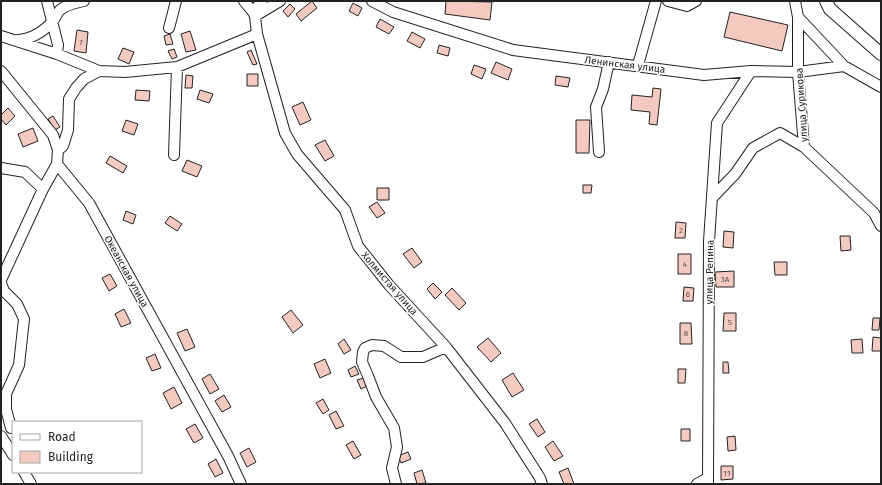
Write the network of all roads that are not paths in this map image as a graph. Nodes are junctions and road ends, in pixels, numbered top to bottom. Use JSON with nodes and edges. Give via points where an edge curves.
{"nodes":[{"id":1,"x":47,"y":1,"type":"edge"},
{"id":2,"x":84,"y":1,"type":"edge"},
{"id":3,"x":176,"y":1,"type":"edge"},
{"id":4,"x":244,"y":1,"type":"edge"},
{"id":5,"x":262,"y":1,"type":"edge"},
{"id":6,"x":280,"y":1,"type":"edge"},
{"id":7,"x":372,"y":1,"type":"edge"},
{"id":8,"x":656,"y":1,"type":"edge"},
{"id":9,"x":668,"y":1,"type":"edge"},
{"id":10,"x":696,"y":1,"type":"edge"},
{"id":11,"x":795,"y":1,"type":"edge"},
{"id":12,"x":826,"y":1,"type":"edge"},
{"id":13,"x":254,"y":14,"type":"junction"},
{"id":14,"x":798,"y":17,"type":"junction"},
{"id":15,"x":53,"y":21,"type":"junction"},
{"id":16,"x":169,"y":28,"type":"dead end"},
{"id":17,"x":257,"y":34,"type":"junction"},
{"id":18,"x":1,"y":36,"type":"edge"},
{"id":19,"x":16,"y":40,"type":"junction"},
{"id":20,"x":57,"y":54,"type":"junction"},
{"id":21,"x":881,"y":54,"type":"edge"},
{"id":22,"x":609,"y":62,"type":"junction"},
{"id":23,"x":638,"y":66,"type":"junction"},
{"id":24,"x":844,"y":66,"type":"junction"},
{"id":25,"x":177,"y":67,"type":"junction"},
{"id":26,"x":1,"y":70,"type":"edge"},
{"id":27,"x":99,"y":71,"type":"junction"},
{"id":28,"x":751,"y":71,"type":"junction"},
{"id":29,"x":798,"y":72,"type":"junction"},
{"id":30,"x":881,"y":87,"type":"edge"},
{"id":31,"x":804,"y":147,"type":"junction"},
{"id":32,"x":58,"y":150,"type":"junction"},
{"id":33,"x":599,"y":152,"type":"dead end"},
{"id":34,"x":174,"y":155,"type":"dead end"},
{"id":35,"x":57,"y":164,"type":"junction"},
{"id":36,"x":1,"y":168,"type":"edge"},
{"id":37,"x":43,"y":188,"type":"junction"},
{"id":38,"x":712,"y":198,"type":"junction"},
{"id":39,"x":881,"y":226,"type":"edge"},
{"id":40,"x":1,"y":282,"type":"edge"},
{"id":41,"x":446,"y":347,"type":"junction"},
{"id":42,"x":11,"y":428,"type":"dead end"},
{"id":43,"x":1,"y":436,"type":"edge"},
{"id":44,"x":12,"y":453,"type":"edge"},
{"id":45,"x":25,"y":473,"type":"edge"},
{"id":46,"x":708,"y":481,"type":"edge"},
{"id":47,"x":31,"y":484,"type":"edge"},
{"id":48,"x":241,"y":484,"type":"edge"},
{"id":49,"x":396,"y":484,"type":"edge"},
{"id":50,"x":542,"y":484,"type":"edge"},
{"id":51,"x":697,"y":484,"type":"edge"}],
"edges":[{"from":1,"to":15,"type":"street"},
{"from":2,"to":15,"type":"street","via":[[69,4],[59,11]]},
{"from":3,"to":16,"type":"street"},
{"from":4,"to":13,"type":"street"},
{"from":5,"to":13,"type":"street"},
{"from":6,"to":13,"type":"street"},
{"from":7,"to":22,"type":"street","name":"Ленинская улица","via":[[393,12],[513,50]]},
{"from":8,"to":23,"type":"street"},
{"from":9,"to":10,"type":"street","via":[[687,6]]},
{"from":11,"to":14,"type":"street","name":"улица Сурикова"},
{"from":12,"to":21,"type":"main road","via":[[830,8]]},
{"from":13,"to":17,"type":"street","name":"Холмистая улица"},
{"from":14,"to":24,"type":"street"},
{"from":14,"to":29,"type":"street","name":"улица Сурикова"},
{"from":15,"to":19,"type":"street","via":[[37,35],[26,40]]},
{"from":15,"to":20,"type":"street","via":[[58,45]]},
{"from":17,"to":25,"type":"street"},
{"from":17,"to":41,"type":"street","name":"Холмистая улица","via":[[285,133],[297,154],[345,210],[358,246],[389,285]]},
{"from":18,"to":19,"type":"street"},
{"from":19,"to":20,"type":"street"},
{"from":20,"to":27,"type":"street"},
{"from":22,"to":23,"type":"street","name":"Ленинская улица"},
{"from":22,"to":33,"type":"street","via":[[596,107]]},
{"from":23,"to":28,"type":"street","name":"Ленинская улица","via":[[704,74]]},
{"from":24,"to":29,"type":"street","name":"Ленинская улица"},
{"from":24,"to":30,"type":"street"},
{"from":25,"to":27,"type":"street","via":[[125,72]]},
{"from":25,"to":34,"type":"street"},
{"from":26,"to":32,"type":"street","via":[[53,135]]},
{"from":27,"to":32,"type":"street","via":[[84,79],[69,99],[68,130],[63,146]]},
{"from":28,"to":29,"type":"street","name":"Ленинская улица"},
{"from":28,"to":38,"type":"street","name":"улица Репина","via":[[717,123]]},
{"from":29,"to":31,"type":"street","name":"улица Сурикова"},
{"from":31,"to":38,"type":"street","via":[[780,133],[753,148],[735,174]]},
{"from":31,"to":39,"type":"street","name":"улица Сурикова","via":[[874,214]]},
{"from":32,"to":35,"type":"street"},
{"from":35,"to":37,"type":"street"},
{"from":35,"to":48,"type":"street","name":"Океанская улица","via":[[90,203]]},
{"from":36,"to":37,"type":"street","via":[[24,172]]},
{"from":37,"to":40,"type":"street"},
{"from":38,"to":46,"type":"street","name":"улица Репина","via":[[709,249]]},
{"from":40,"to":42,"type":"street","via":[[4,291],[17,304],[24,319],[19,365],[6,394],[6,409]]},
{"from":41,"to":49,"type":"street","via":[[423,357],[401,357],[384,346],[372,345],[363,352],[362,362],[376,397],[394,428],[396,447],[392,468]]},
{"from":41,"to":50,"type":"street","name":"Холмистая улица","via":[[506,423]]},
{"from":43,"to":44,"type":"street"},
{"from":45,"to":47,"type":"street"},
{"from":46,"to":51,"type":"street"}]}
